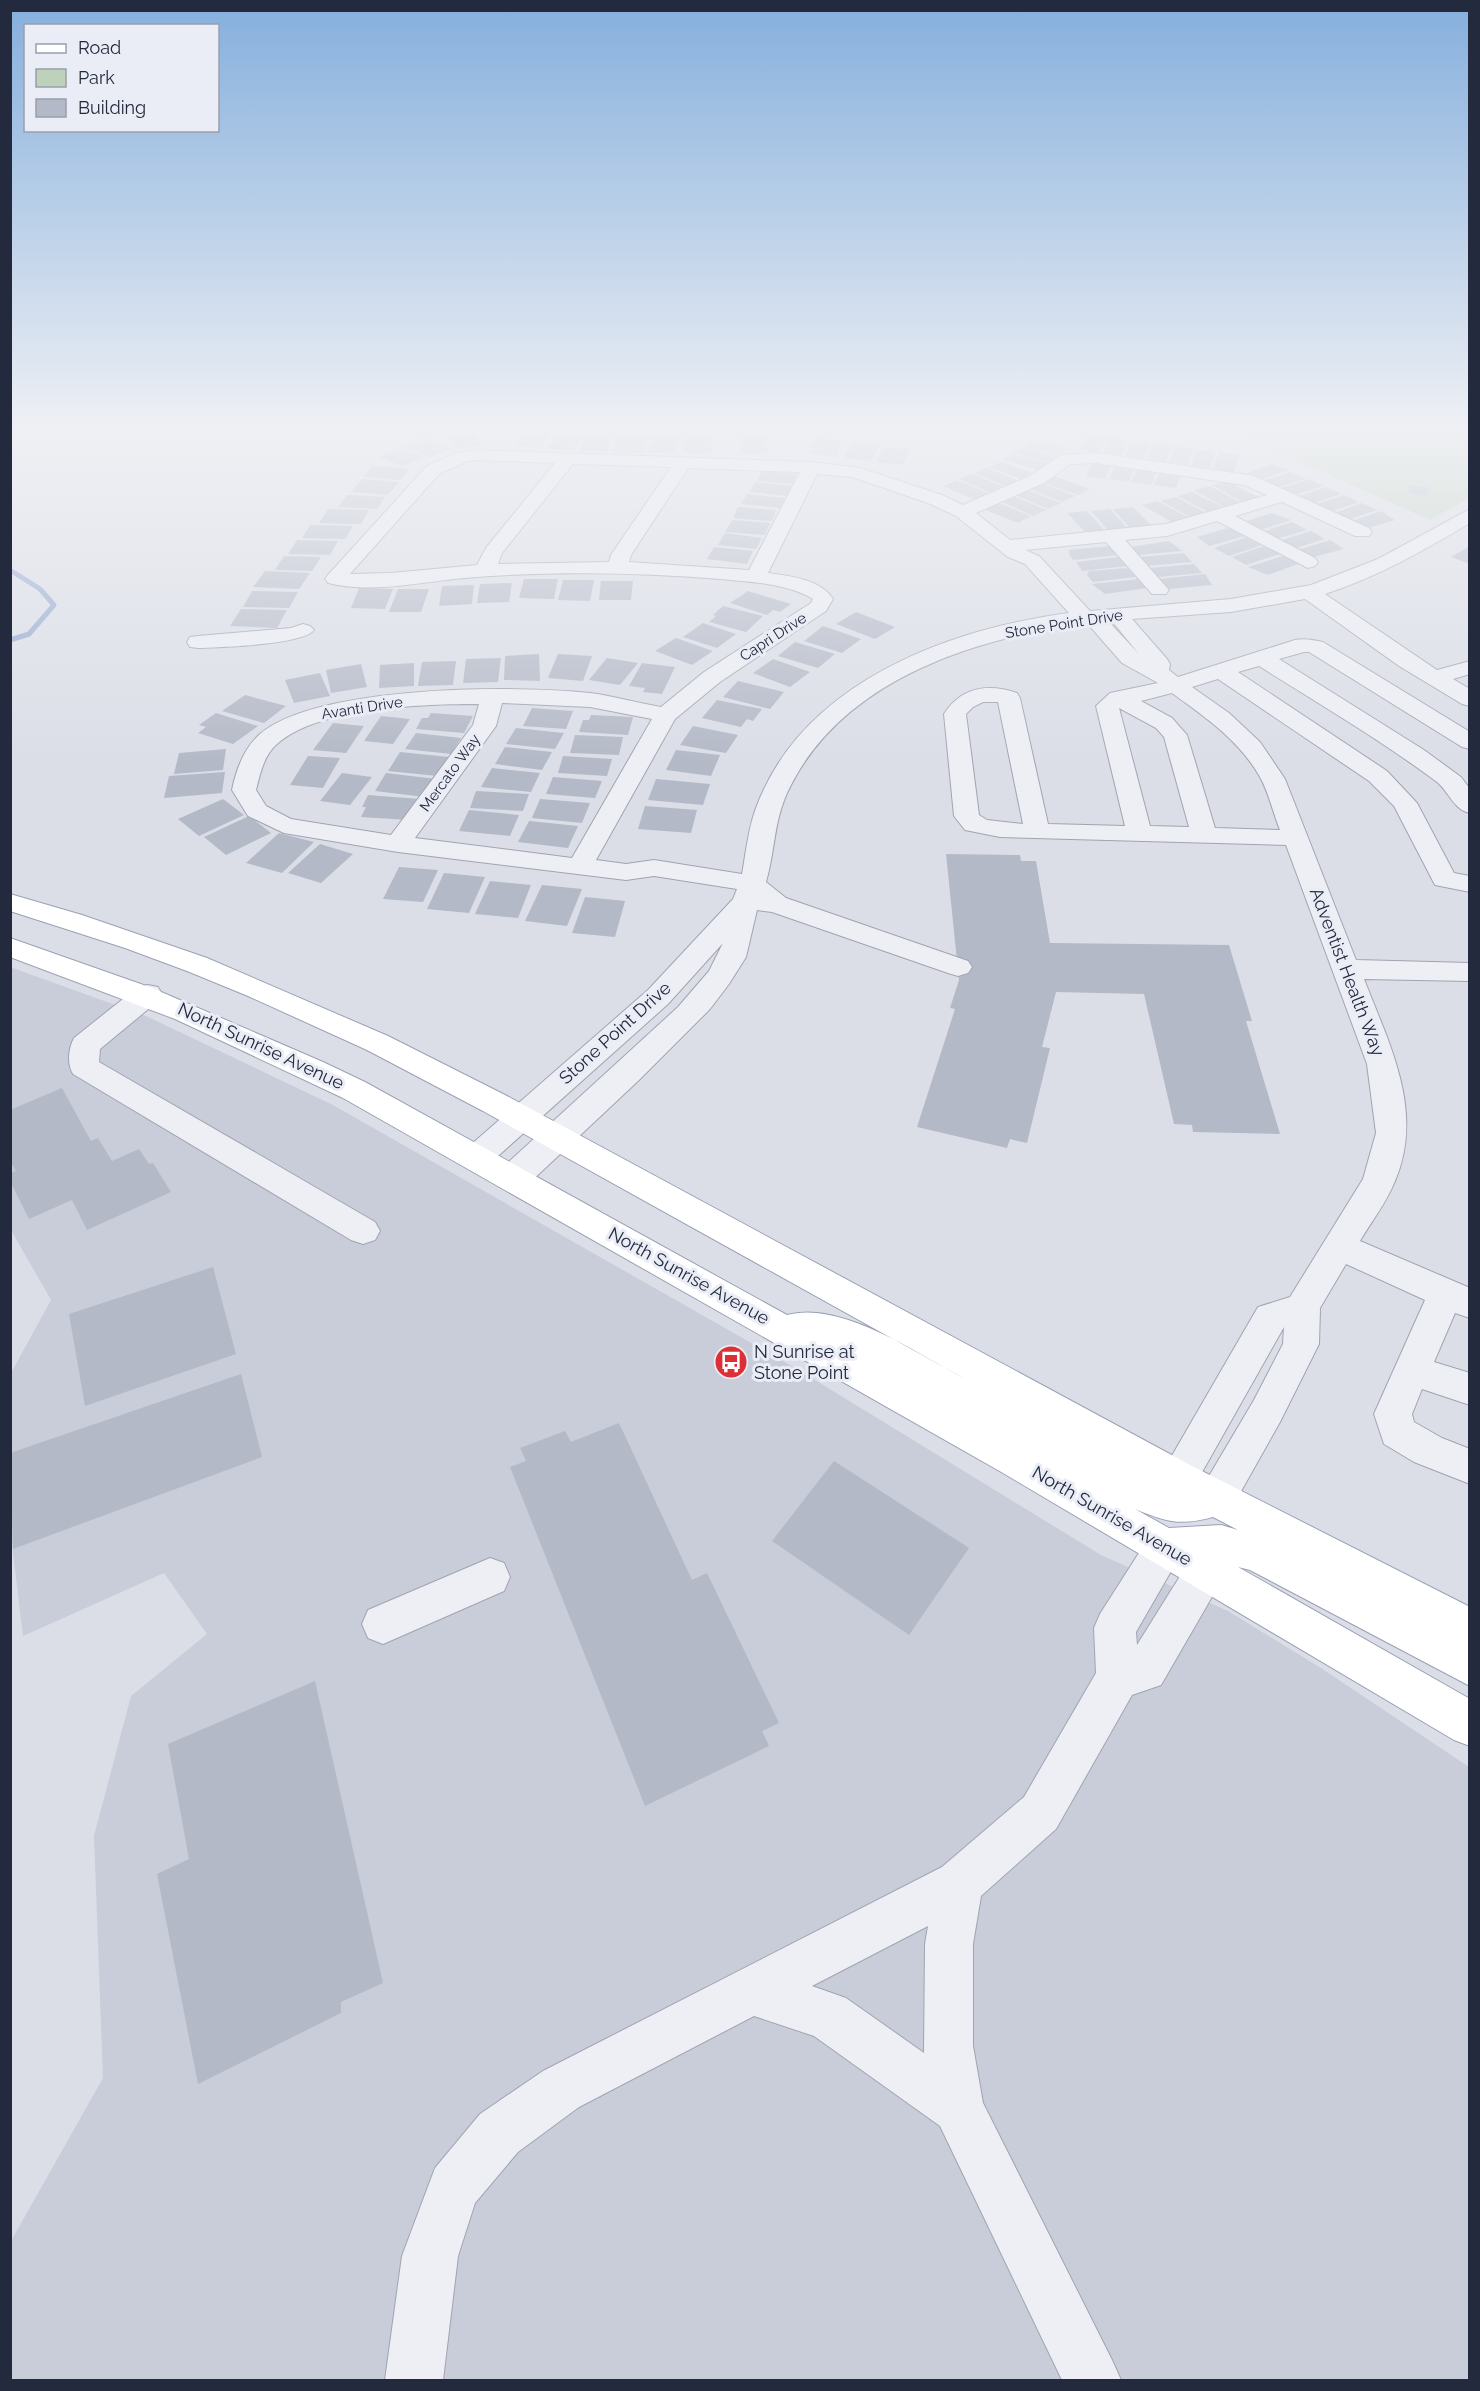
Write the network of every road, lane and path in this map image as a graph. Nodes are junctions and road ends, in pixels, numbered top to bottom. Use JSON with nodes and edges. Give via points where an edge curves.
{"nodes":[{"id":1,"x":369,"y":542,"type":"edge"},
{"id":2,"x":501,"y":542,"type":"edge"},
{"id":3,"x":630,"y":542,"type":"edge"},
{"id":4,"x":774,"y":542,"type":"edge"},
{"id":5,"x":997,"y":542,"type":"edge"},
{"id":6,"x":1084,"y":542,"type":"edge"},
{"id":7,"x":1116,"y":542,"type":"edge"},
{"id":8,"x":1269,"y":542,"type":"edge"},
{"id":9,"x":1424,"y":542,"type":"edge"},
{"id":10,"x":1014,"y":556,"type":"junction"},
{"id":11,"x":1308,"y":562,"type":"dead end"},
{"id":12,"x":617,"y":569,"type":"junction"},
{"id":13,"x":485,"y":571,"type":"junction"},
{"id":14,"x":756,"y":576,"type":"junction"},
{"id":15,"x":1159,"y":590,"type":"dead end"},
{"id":16,"x":1309,"y":592,"type":"junction"},
{"id":17,"x":1118,"y":614,"type":"junction"},
{"id":18,"x":1080,"y":618,"type":"junction"},
{"id":19,"x":303,"y":630,"type":"dead end"},
{"id":20,"x":198,"y":642,"type":"dead end"},
{"id":21,"x":1262,"y":658,"type":"junction"},
{"id":22,"x":1470,"y":667,"type":"edge"},
{"id":23,"x":1220,"y":670,"type":"junction"},
{"id":24,"x":1165,"y":678,"type":"junction"},
{"id":25,"x":1434,"y":678,"type":"junction"},
{"id":26,"x":491,"y":696,"type":"junction"},
{"id":27,"x":1118,"y":698,"type":"junction"},
{"id":28,"x":1470,"y":699,"type":"edge"},
{"id":29,"x":666,"y":715,"type":"junction"},
{"id":30,"x":1470,"y":742,"type":"edge"},
{"id":31,"x":1470,"y":806,"type":"edge"},
{"id":32,"x":1036,"y":831,"type":"junction"},
{"id":33,"x":1139,"y":833,"type":"junction"},
{"id":34,"x":1204,"y":836,"type":"junction"},
{"id":35,"x":1296,"y":838,"type":"junction"},
{"id":36,"x":398,"y":844,"type":"junction"},
{"id":37,"x":580,"y":866,"type":"junction"},
{"id":38,"x":1470,"y":884,"type":"edge"},
{"id":39,"x":749,"y":893,"type":"junction"},
{"id":40,"x":10,"y":902,"type":"edge"},
{"id":41,"x":10,"y":947,"type":"edge"},
{"id":42,"x":958,"y":967,"type":"dead end"},
{"id":43,"x":1346,"y":969,"type":"junction"},
{"id":44,"x":1470,"y":972,"type":"edge"},
{"id":45,"x":148,"y":994,"type":"junction"},
{"id":46,"x":520,"y":1118,"type":"junction"},
{"id":47,"x":557,"y":1138,"type":"junction"},
{"id":48,"x":477,"y":1157,"type":"junction"},
{"id":49,"x":513,"y":1178,"type":"junction"},
{"id":50,"x":363,"y":1231,"type":"dead end"},
{"id":51,"x":1338,"y":1246,"type":"junction"},
{"id":52,"x":1457,"y":1299,"type":"edge"},
{"id":53,"x":1302,"y":1307,"type":"junction"},
{"id":54,"x":783,"y":1328,"type":"junction"},
{"id":55,"x":1412,"y":1370,"type":"junction"},
{"id":56,"x":1470,"y":1389,"type":"edge"},
{"id":57,"x":1470,"y":1467,"type":"edge"},
{"id":58,"x":1178,"y":1478,"type":"junction"},
{"id":59,"x":1216,"y":1498,"type":"junction"},
{"id":60,"x":1165,"y":1547,"type":"junction"},
{"id":61,"x":1206,"y":1569,"type":"junction"},
{"id":62,"x":490,"y":1577,"type":"dead end"},
{"id":63,"x":383,"y":1624,"type":"dead end"},
{"id":64,"x":1470,"y":1629,"type":"edge"},
{"id":65,"x":1470,"y":1665,"type":"edge"},
{"id":66,"x":1118,"y":1677,"type":"junction"},
{"id":67,"x":1470,"y":1724,"type":"edge"},
{"id":68,"x":959,"y":1884,"type":"junction"},
{"id":69,"x":752,"y":1991,"type":"junction"},
{"id":70,"x":958,"y":2108,"type":"junction"},
{"id":71,"x":414,"y":2380,"type":"edge"},
{"id":72,"x":1092,"y":2380,"type":"edge"}],
"edges":[{"from":1,"to":13,"type":"street","name":"Capri Drive","via":[[335,579]]},
{"from":2,"to":13,"type":"street"},
{"from":3,"to":12,"type":"street"},
{"from":4,"to":14,"type":"street"},
{"from":5,"to":10,"type":"street"},
{"from":6,"to":10,"type":"street"},
{"from":7,"to":15,"type":"street"},
{"from":8,"to":11,"type":"street"},
{"from":9,"to":16,"type":"street","name":"Stone Point Drive","via":[[1383,566]]},
{"from":10,"to":18,"type":"street"},
{"from":10,"to":18,"type":"street","via":[[1040,568]]},
{"from":12,"to":13,"type":"street","name":"Capri Drive"},
{"from":12,"to":14,"type":"street","name":"Capri Drive"},
{"from":14,"to":29,"type":"street","name":"Capri Drive","via":[[811,590],[823,599],[819,607],[712,676]]},
{"from":16,"to":17,"type":"street","name":"Stone Point Drive","via":[[1235,606]]},
{"from":16,"to":25,"type":"street"},
{"from":17,"to":18,"type":"street","name":"Stone Point Drive"},
{"from":17,"to":24,"type":"street","name":"Adventist Health Way","via":[[1159,664]]},
{"from":18,"to":24,"type":"street","name":"Adventist Health Way","via":[[1130,658]]},
{"from":18,"to":39,"type":"street","name":"Stone Point Drive","via":[[1016,629],[940,653],[888,677],[843,706],[809,740],[784,773],[762,830]]},
{"from":19,"to":20,"type":"street","via":[[295,634]]},
{"from":21,"to":23,"type":"street"},
{"from":21,"to":30,"type":"street","via":[[1303,645],[1315,647]]},
{"from":21,"to":31,"type":"street","via":[[1416,755],[1452,783]]},
{"from":22,"to":25,"type":"street"},
{"from":23,"to":24,"type":"street"},
{"from":23,"to":38,"type":"street","via":[[1378,776],[1405,803],[1444,879]]},
{"from":24,"to":27,"type":"street","via":[[1149,693]]},
{"from":24,"to":35,"type":"street","name":"Adventist Health Way","via":[[1221,718],[1252,747],[1273,779]]},
{"from":25,"to":28,"type":"street"},
{"from":26,"to":29,"type":"street","name":"Avanti Drive","via":[[592,700]]},
{"from":26,"to":36,"type":"street","name":"Mercato Way","via":[[484,726]]},
{"from":26,"to":36,"type":"street","name":"Avanti Drive","via":[[353,707],[305,718],[269,737],[249,766],[244,790],[257,811],[284,825]]},
{"from":27,"to":33,"type":"street","via":[[1107,706]]},
{"from":27,"to":34,"type":"street","via":[[1164,723],[1175,735]]},
{"from":29,"to":37,"type":"street","name":"Capri Drive"},
{"from":32,"to":32,"type":"street","via":[[987,829],[974,825],[967,816],[955,714],[966,700],[985,694],[1009,698]]},
{"from":32,"to":33,"type":"street"},
{"from":33,"to":34,"type":"street"},
{"from":34,"to":35,"type":"street"},
{"from":35,"to":43,"type":"street","name":"Adventist Health Way"},
{"from":36,"to":37,"type":"street","name":"Avanti Drive"},
{"from":37,"to":39,"type":"street","name":"Avanti Drive","via":[[626,872],[646,885],[673,880]]},
{"from":39,"to":42,"type":"street","name":"Avanti Drive"},
{"from":39,"to":46,"type":"street","name":"Stone Point Drive","via":[[658,997]]},
{"from":39,"to":47,"type":"street","name":"Stone Point Drive","via":[[736,948],[705,994],[676,1027]]},
{"from":40,"to":46,"type":"main road","via":[[155,948],[228,977],[387,1049]]},
{"from":41,"to":45,"type":"main road","name":"North Sunrise Avenue"},
{"from":43,"to":44,"type":"street"},
{"from":43,"to":51,"type":"street","name":"Adventist Health Way","via":[[1382,1064],[1392,1133],[1379,1181]]},
{"from":45,"to":48,"type":"main road","name":"North Sunrise Avenue","via":[[301,1062]]},
{"from":45,"to":50,"type":"street","via":[[84,1045],[84,1067]]},
{"from":46,"to":47,"type":"main road"},
{"from":46,"to":48,"type":"street","name":"Stone Point Drive"},
{"from":47,"to":49,"type":"street","name":"Stone Point Drive"},
{"from":47,"to":58,"type":"main road"},
{"from":48,"to":49,"type":"main road","name":"North Sunrise Avenue"},
{"from":49,"to":54,"type":"main road","name":"North Sunrise Avenue"},
{"from":51,"to":52,"type":"street"},
{"from":51,"to":53,"type":"street","name":"Adventist Health Way"},
{"from":52,"to":55,"type":"street"},
{"from":53,"to":58,"type":"street","via":[[1271,1317]]},
{"from":53,"to":59,"type":"street","name":"Adventist Health Way","via":[[1301,1344],[1268,1411]]},
{"from":54,"to":59,"type":"main road","via":[[812,1327],[854,1336],[1153,1498],[1181,1504]]},
{"from":54,"to":60,"type":"main road","name":"North Sunrise Avenue"},
{"from":55,"to":56,"type":"street"},
{"from":55,"to":57,"type":"street","via":[[1393,1414],[1397,1432]]},
{"from":58,"to":59,"type":"main road"},
{"from":59,"to":64,"type":"main road"},
{"from":60,"to":61,"type":"main road","name":"North Sunrise Avenue"},
{"from":60,"to":65,"type":"main road","via":[[1221,1544],[1258,1554]]},
{"from":60,"to":66,"type":"street","via":[[1115,1628]]},
{"from":61,"to":66,"type":"street","via":[[1146,1670]]},
{"from":61,"to":67,"type":"main road","name":"North Sunrise Avenue"},
{"from":62,"to":63,"type":"street"},
{"from":66,"to":68,"type":"street","via":[[1040,1813]]},
{"from":68,"to":69,"type":"street"},
{"from":68,"to":70,"type":"street","via":[[949,1944],[948,2046]]},
{"from":69,"to":70,"type":"street","via":[[828,2016]]},
{"from":69,"to":71,"type":"street","via":[[561,2090],[499,2133],[454,2187],[433,2247]]},
{"from":70,"to":72,"type":"street"}]}
